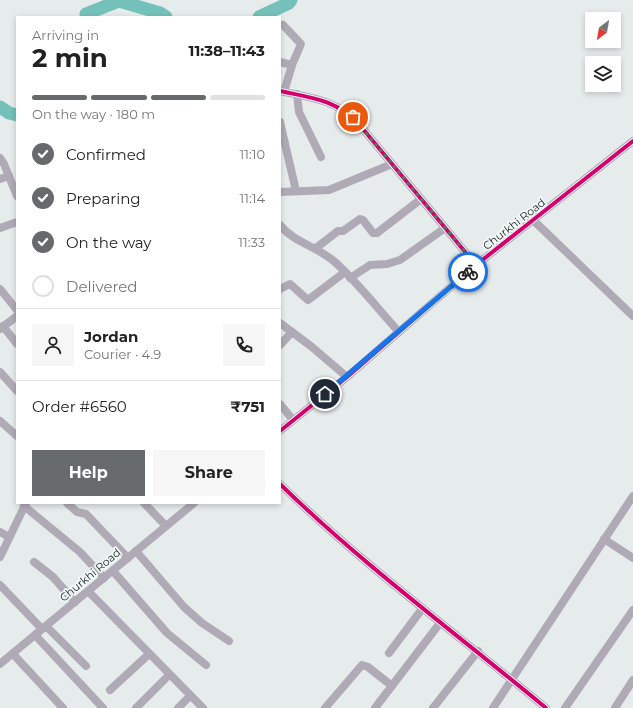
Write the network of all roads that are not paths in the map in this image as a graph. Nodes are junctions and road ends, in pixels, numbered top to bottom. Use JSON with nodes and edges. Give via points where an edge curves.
{"nodes":[{"id":1,"x":283,"y":24,"type":"dead end"},
{"id":2,"x":281,"y":62,"type":"edge"},
{"id":3,"x":292,"y":65,"type":"junction"},
{"id":4,"x":282,"y":92,"type":"edge"},
{"id":5,"x":297,"y":94,"type":"junction"},
{"id":6,"x":281,"y":126,"type":"edge"},
{"id":7,"x":632,"y":143,"type":"edge"},
{"id":8,"x":321,"y":157,"type":"dead end"},
{"id":9,"x":0,"y":158,"type":"edge"},
{"id":10,"x":392,"y":164,"type":"junction"},
{"id":11,"x":9,"y":176,"type":"junction"},
{"id":12,"x":0,"y":180,"type":"edge"},
{"id":13,"x":296,"y":191,"type":"junction"},
{"id":14,"x":281,"y":192,"type":"edge"},
{"id":15,"x":16,"y":194,"type":"edge"},
{"id":16,"x":421,"y":199,"type":"junction"},
{"id":17,"x":533,"y":220,"type":"junction"},
{"id":18,"x":16,"y":222,"type":"edge"},
{"id":19,"x":281,"y":226,"type":"edge"},
{"id":20,"x":0,"y":228,"type":"edge"},
{"id":21,"x":445,"y":228,"type":"junction"},
{"id":22,"x":316,"y":248,"type":"junction"},
{"id":23,"x":476,"y":265,"type":"junction"},
{"id":24,"x":347,"y":275,"type":"junction"},
{"id":25,"x":281,"y":288,"type":"edge"},
{"id":26,"x":0,"y":289,"type":"edge"},
{"id":27,"x":16,"y":309,"type":"edge"},
{"id":28,"x":633,"y":316,"type":"edge"},
{"id":29,"x":16,"y":317,"type":"edge"},
{"id":30,"x":281,"y":324,"type":"edge"},
{"id":31,"x":1,"y":328,"type":"edge"},
{"id":32,"x":292,"y":332,"type":"junction"},
{"id":33,"x":399,"y":332,"type":"junction"},
{"id":34,"x":16,"y":343,"type":"edge"},
{"id":35,"x":281,"y":344,"type":"edge"},
{"id":36,"x":0,"y":372,"type":"edge"},
{"id":37,"x":347,"y":377,"type":"junction"},
{"id":38,"x":16,"y":390,"type":"edge"},
{"id":39,"x":281,"y":405,"type":"edge"},
{"id":40,"x":293,"y":420,"type":"junction"},
{"id":41,"x":0,"y":421,"type":"edge"},
{"id":42,"x":281,"y":430,"type":"edge"},
{"id":43,"x":16,"y":435,"type":"edge"},
{"id":44,"x":281,"y":485,"type":"edge"},
{"id":45,"x":633,"y":496,"type":"edge"},
{"id":46,"x":25,"y":504,"type":"edge"},
{"id":47,"x":68,"y":504,"type":"edge"},
{"id":48,"x":145,"y":504,"type":"edge"},
{"id":49,"x":191,"y":504,"type":"edge"},
{"id":50,"x":166,"y":526,"type":"junction"},
{"id":51,"x":0,"y":532,"type":"edge"},
{"id":52,"x":9,"y":537,"type":"junction"},
{"id":53,"x":604,"y":539,"type":"junction"},
{"id":54,"x":136,"y":551,"type":"junction"},
{"id":55,"x":0,"y":557,"type":"edge"},
{"id":56,"x":128,"y":558,"type":"junction"},
{"id":57,"x":633,"y":558,"type":"edge"},
{"id":58,"x":34,"y":562,"type":"dead end"},
{"id":59,"x":113,"y":571,"type":"junction"},
{"id":60,"x":104,"y":578,"type":"junction"},
{"id":61,"x":0,"y":585,"type":"edge"},
{"id":62,"x":88,"y":591,"type":"junction"},
{"id":63,"x":75,"y":602,"type":"junction"},
{"id":64,"x":422,"y":609,"type":"junction"},
{"id":65,"x":633,"y":610,"type":"edge"},
{"id":66,"x":440,"y":624,"type":"junction"},
{"id":67,"x":44,"y":628,"type":"junction"},
{"id":68,"x":35,"y":635,"type":"junction"},
{"id":69,"x":229,"y":641,"type":"dead end"},
{"id":70,"x":478,"y":651,"type":"junction"},
{"id":71,"x":389,"y":653,"type":"dead end"},
{"id":72,"x":13,"y":654,"type":"junction"},
{"id":73,"x":149,"y":654,"type":"junction"},
{"id":74,"x":0,"y":664,"type":"edge"},
{"id":75,"x":206,"y":665,"type":"dead end"},
{"id":76,"x":86,"y":666,"type":"dead end"},
{"id":77,"x":169,"y":675,"type":"junction"},
{"id":78,"x":511,"y":678,"type":"junction"},
{"id":79,"x":633,"y":680,"type":"edge"},
{"id":80,"x":392,"y":686,"type":"junction"},
{"id":81,"x":110,"y":690,"type":"dead end"},
{"id":82,"x":190,"y":696,"type":"junction"},
{"id":83,"x":59,"y":706,"type":"edge"},
{"id":84,"x":103,"y":708,"type":"edge"},
{"id":85,"x":136,"y":708,"type":"edge"},
{"id":86,"x":178,"y":708,"type":"edge"},
{"id":87,"x":202,"y":708,"type":"edge"},
{"id":88,"x":325,"y":708,"type":"edge"},
{"id":89,"x":374,"y":708,"type":"edge"},
{"id":90,"x":434,"y":708,"type":"edge"},
{"id":91,"x":493,"y":708,"type":"edge"},
{"id":92,"x":546,"y":708,"type":"edge"},
{"id":93,"x":565,"y":708,"type":"edge"},
{"id":94,"x":615,"y":708,"type":"edge"}],
"edges":[{"from":1,"to":3,"type":"street","via":[[301,44]]},
{"from":2,"to":3,"type":"street"},
{"from":3,"to":4,"type":"street"},
{"from":4,"to":5,"type":"street"},
{"from":5,"to":8,"type":"street","via":[[299,112]]},
{"from":5,"to":10,"type":"street","via":[[322,100],[347,112]]},
{"from":6,"to":13,"type":"street"},
{"from":7,"to":17,"type":"street","name":"Churkhi Road"},
{"from":9,"to":11,"type":"street"},
{"from":10,"to":13,"type":"street","via":[[329,190]]},
{"from":10,"to":16,"type":"street"},
{"from":11,"to":12,"type":"street"},
{"from":11,"to":15,"type":"street"},
{"from":13,"to":14,"type":"street"},
{"from":16,"to":21,"type":"street"},
{"from":16,"to":22,"type":"street","via":[[377,233],[373,233],[360,219],[343,231],[336,232]]},
{"from":17,"to":23,"type":"street","name":"Churkhi Road"},
{"from":17,"to":28,"type":"street"},
{"from":18,"to":20,"type":"street"},
{"from":19,"to":22,"type":"street","via":[[291,236]]},
{"from":21,"to":23,"type":"street"},
{"from":21,"to":24,"type":"street","via":[[400,260],[370,265]]},
{"from":22,"to":24,"type":"street"},
{"from":23,"to":33,"type":"street","name":"Churkhi Road"},
{"from":24,"to":25,"type":"street","via":[[308,300],[290,284]]},
{"from":24,"to":33,"type":"street"},
{"from":26,"to":27,"type":"street"},
{"from":29,"to":31,"type":"street"},
{"from":30,"to":32,"type":"street"},
{"from":31,"to":34,"type":"street"},
{"from":32,"to":35,"type":"street"},
{"from":32,"to":37,"type":"street"},
{"from":33,"to":37,"type":"street","name":"Churkhi Road"},
{"from":36,"to":38,"type":"street"},
{"from":37,"to":40,"type":"street","name":"Churkhi Road"},
{"from":39,"to":40,"type":"street"},
{"from":40,"to":42,"type":"street","name":"Churkhi Road"},
{"from":41,"to":43,"type":"street"},
{"from":44,"to":64,"type":"street","via":[[363,561]]},
{"from":45,"to":53,"type":"street"},
{"from":46,"to":52,"type":"street"},
{"from":46,"to":60,"type":"street","via":[[80,552]]},
{"from":47,"to":56,"type":"street","via":[[77,512],[86,514]]},
{"from":48,"to":50,"type":"street"},
{"from":49,"to":50,"type":"street","name":"Churkhi Road"},
{"from":50,"to":54,"type":"street","name":"Churkhi Road"},
{"from":51,"to":52,"type":"street"},
{"from":52,"to":55,"type":"street"},
{"from":53,"to":57,"type":"street"},
{"from":53,"to":78,"type":"street"},
{"from":54,"to":56,"type":"street","name":"Churkhi Road"},
{"from":54,"to":69,"type":"street","via":[[184,607]]},
{"from":56,"to":59,"type":"street","name":"Churkhi Road"},
{"from":58,"to":63,"type":"street","via":[[53,577]]},
{"from":59,"to":60,"type":"street","name":"Churkhi Road"},
{"from":59,"to":75,"type":"street","via":[[167,633]]},
{"from":60,"to":62,"type":"street","name":"Churkhi Road"},
{"from":61,"to":67,"type":"street"},
{"from":62,"to":63,"type":"street","name":"Churkhi Road"},
{"from":62,"to":73,"type":"street"},
{"from":63,"to":67,"type":"street","name":"Churkhi Road"},
{"from":64,"to":66,"type":"street"},
{"from":64,"to":71,"type":"street"},
{"from":65,"to":93,"type":"street"},
{"from":66,"to":70,"type":"street"},
{"from":66,"to":80,"type":"street"},
{"from":67,"to":68,"type":"street","name":"Churkhi Road"},
{"from":67,"to":76,"type":"street"},
{"from":68,"to":72,"type":"street","name":"Churkhi Road"},
{"from":68,"to":84,"type":"street"},
{"from":70,"to":78,"type":"street"},
{"from":70,"to":90,"type":"street"},
{"from":72,"to":74,"type":"street","name":"Churkhi Road"},
{"from":72,"to":83,"type":"street"},
{"from":73,"to":77,"type":"street"},
{"from":73,"to":81,"type":"street"},
{"from":77,"to":82,"type":"street"},
{"from":77,"to":85,"type":"street"},
{"from":78,"to":91,"type":"street"},
{"from":78,"to":92,"type":"street"},
{"from":79,"to":94,"type":"street"},
{"from":80,"to":88,"type":"street","via":[[362,665]]},
{"from":80,"to":89,"type":"street"},
{"from":82,"to":86,"type":"street"},
{"from":82,"to":87,"type":"street"}]}
